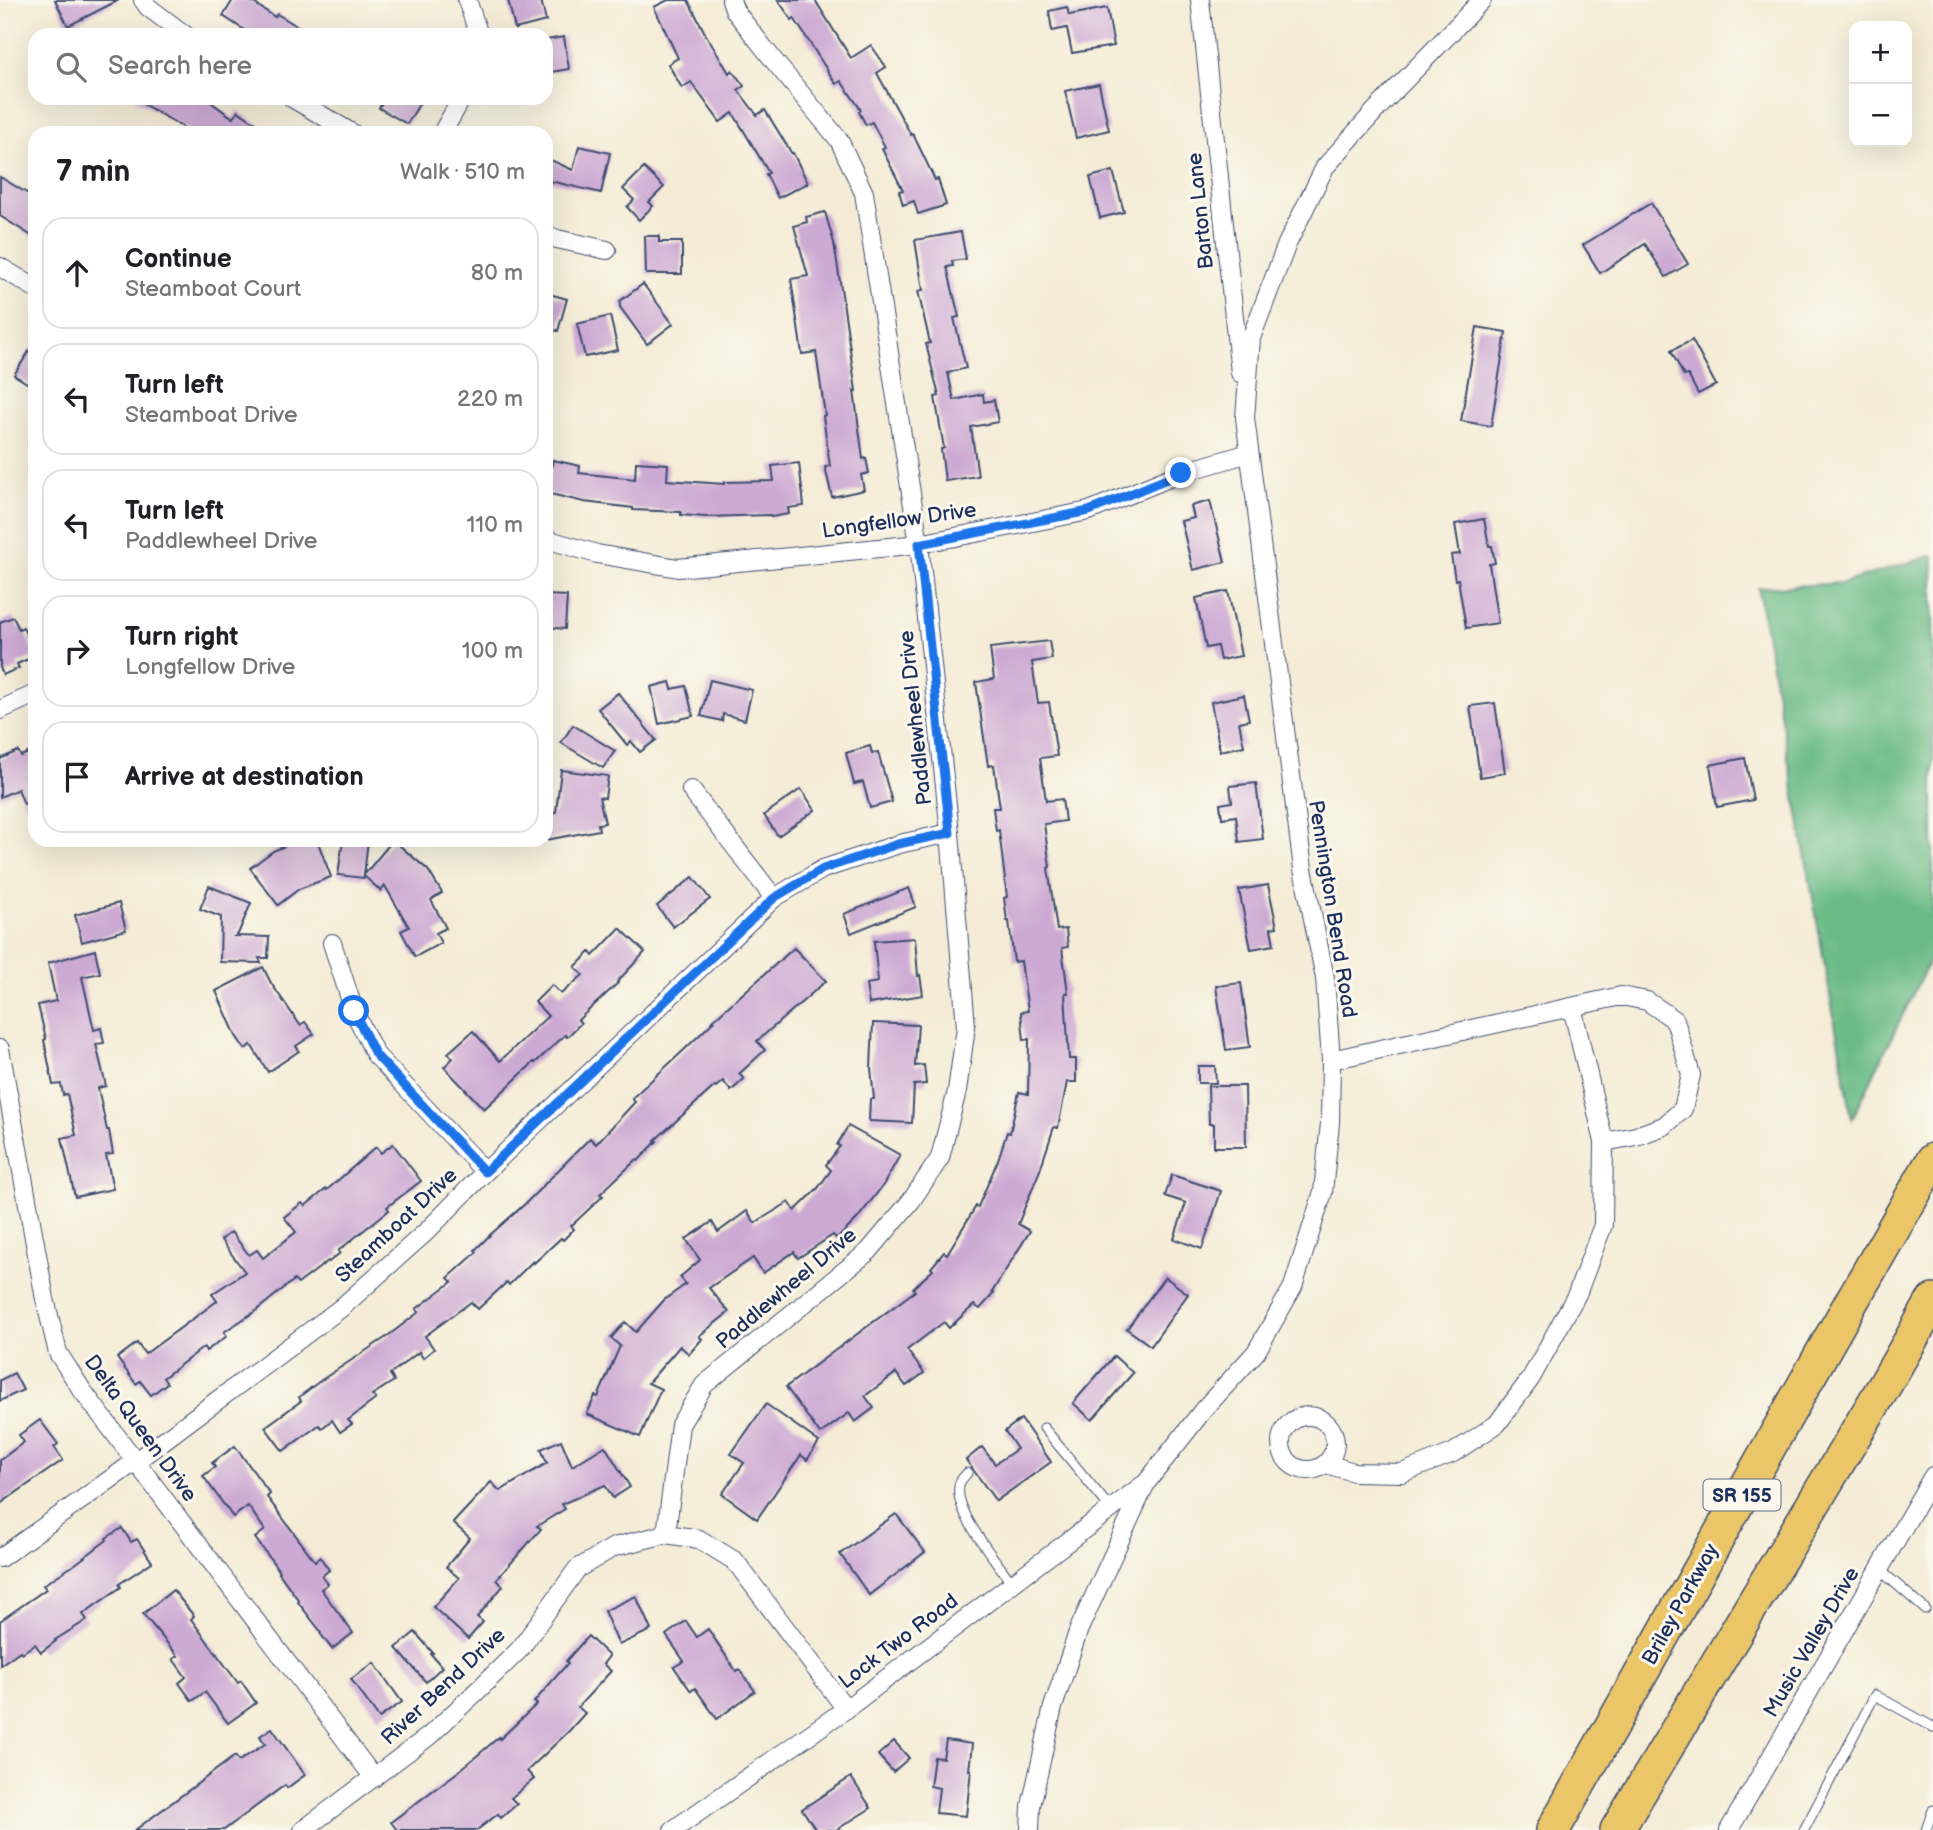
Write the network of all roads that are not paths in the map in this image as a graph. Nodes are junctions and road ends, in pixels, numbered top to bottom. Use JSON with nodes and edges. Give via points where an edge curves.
{"nodes":[{"id":1,"x":144,"y":0,"type":"edge"},
{"id":2,"x":467,"y":0,"type":"edge"},
{"id":3,"x":731,"y":0,"type":"edge"},
{"id":4,"x":1199,"y":0,"type":"edge"},
{"id":5,"x":1482,"y":0,"type":"edge"},
{"id":6,"x":176,"y":28,"type":"edge"},
{"id":7,"x":477,"y":28,"type":"edge"},
{"id":8,"x":304,"y":105,"type":"edge"},
{"id":9,"x":458,"y":105,"type":"edge"},
{"id":10,"x":340,"y":126,"type":"edge"},
{"id":11,"x":446,"y":126,"type":"edge"},
{"id":12,"x":553,"y":237,"type":"edge"},
{"id":13,"x":607,"y":250,"type":"dead end"},
{"id":14,"x":0,"y":267,"type":"edge"},
{"id":15,"x":28,"y":284,"type":"edge"},
{"id":16,"x":1245,"y":418,"type":"junction"},
{"id":17,"x":1250,"y":453,"type":"junction"},
{"id":18,"x":553,"y":541,"type":"edge"},
{"id":19,"x":919,"y":544,"type":"junction"},
{"id":20,"x":28,"y":697,"type":"edge"},
{"id":21,"x":0,"y":710,"type":"edge"},
{"id":22,"x":691,"y":790,"type":"dead end"},
{"id":23,"x":950,"y":833,"type":"junction"},
{"id":24,"x":774,"y":898,"type":"junction"},
{"id":25,"x":332,"y":943,"type":"dead end"},
{"id":26,"x":1572,"y":1007,"type":"junction"},
{"id":27,"x":0,"y":1049,"type":"edge"},
{"id":28,"x":1331,"y":1060,"type":"junction"},
{"id":29,"x":1604,"y":1142,"type":"junction"},
{"id":30,"x":1933,"y":1160,"type":"edge"},
{"id":31,"x":485,"y":1172,"type":"junction"},
{"id":32,"x":1933,"y":1301,"type":"edge"},
{"id":33,"x":1044,"y":1428,"type":"dead end"},
{"id":34,"x":136,"y":1461,"type":"junction"},
{"id":35,"x":1326,"y":1464,"type":"dead end"},
{"id":36,"x":967,"y":1473,"type":"dead end"},
{"id":37,"x":1933,"y":1476,"type":"edge"},
{"id":38,"x":1146,"y":1483,"type":"junction"},
{"id":39,"x":1111,"y":1509,"type":"junction"},
{"id":40,"x":666,"y":1534,"type":"junction"},
{"id":41,"x":0,"y":1558,"type":"edge"},
{"id":42,"x":1878,"y":1569,"type":"junction"},
{"id":43,"x":1012,"y":1583,"type":"junction"},
{"id":44,"x":1925,"y":1609,"type":"dead end"},
{"id":45,"x":846,"y":1709,"type":"junction"},
{"id":46,"x":1933,"y":1728,"type":"edge"},
{"id":47,"x":374,"y":1778,"type":"junction"},
{"id":48,"x":1933,"y":1810,"type":"edge"},
{"id":49,"x":303,"y":1830,"type":"edge"},
{"id":50,"x":673,"y":1830,"type":"edge"},
{"id":51,"x":1030,"y":1830,"type":"edge"},
{"id":52,"x":1553,"y":1830,"type":"edge"},
{"id":53,"x":1617,"y":1830,"type":"edge"},
{"id":54,"x":1729,"y":1830,"type":"edge"},
{"id":55,"x":1804,"y":1830,"type":"edge"},
{"id":56,"x":1926,"y":1830,"type":"edge"}],
"edges":[{"from":1,"to":6,"type":"street"},
{"from":2,"to":7,"type":"street"},
{"from":3,"to":19,"type":"street","name":"Paddlewheel Drive","via":[[839,140],[864,193]]},
{"from":4,"to":16,"type":"street","name":"Barton Lane"},
{"from":5,"to":16,"type":"street","name":"Pennington Bend Road","via":[[1325,167],[1287,244],[1251,338]]},
{"from":8,"to":10,"type":"street"},
{"from":9,"to":11,"type":"street"},
{"from":12,"to":13,"type":"street"},
{"from":14,"to":15,"type":"street"},
{"from":16,"to":17,"type":"street","name":"Pennington Bend Road"},
{"from":17,"to":19,"type":"street","name":"Longfellow Drive","via":[[1181,473],[1089,511]]},
{"from":17,"to":28,"type":"street","name":"Pennington Bend Road","via":[[1303,869],[1325,978]]},
{"from":18,"to":19,"type":"street","name":"Longfellow Drive","via":[[678,568]]},
{"from":19,"to":23,"type":"street","name":"Paddlewheel Drive"},
{"from":20,"to":21,"type":"street"},
{"from":22,"to":24,"type":"street"},
{"from":23,"to":24,"type":"street","name":"Steamboat Drive","via":[[898,844],[823,869]]},
{"from":23,"to":40,"type":"street","name":"Paddlewheel Drive","via":[[967,1027],[940,1158],[869,1251],[704,1385],[680,1425]]},
{"from":24,"to":31,"type":"street","name":"Steamboat Drive"},
{"from":25,"to":31,"type":"street","via":[[354,1011],[375,1054]]},
{"from":26,"to":28,"type":"street"},
{"from":26,"to":29,"type":"street"},
{"from":26,"to":29,"type":"street","via":[[1621,996],[1647,1001],[1675,1020],[1691,1075],[1683,1109],[1664,1126]]},
{"from":27,"to":34,"type":"street","name":"Delta Queen Drive","via":[[58,1353]]},
{"from":28,"to":38,"type":"street","name":"Pennington Bend Road","via":[[1323,1192],[1293,1287],[1256,1352]]},
{"from":29,"to":35,"type":"street","via":[[1603,1225],[1577,1294],[1531,1378],[1497,1424],[1453,1453],[1402,1473],[1354,1472]]},
{"from":30,"to":52,"type":"highway","name":"Briley Parkway","number":"SR 155"},
{"from":31,"to":34,"type":"street","name":"Steamboat Drive","via":[[341,1308]]},
{"from":32,"to":53,"type":"highway","number":"SR 155"},
{"from":33,"to":39,"type":"lane"},
{"from":34,"to":41,"type":"street","name":"Steamboat Drive"},
{"from":34,"to":47,"type":"street","name":"Delta Queen Drive"},
{"from":36,"to":43,"type":"lane","via":[[960,1482],[964,1514]]},
{"from":37,"to":42,"type":"street","name":"Music Valley Drive"},
{"from":38,"to":39,"type":"street","name":"Lock Two Road"},
{"from":38,"to":51,"type":"street","name":"Pennington Bend Road","via":[[1079,1629],[1053,1707]]},
{"from":39,"to":43,"type":"street","name":"Lock Two Road"},
{"from":40,"to":45,"type":"street","name":"River Bend Drive","via":[[699,1539],[735,1561]]},
{"from":40,"to":47,"type":"street","name":"River Bend Drive","via":[[614,1547],[577,1569],[520,1649],[429,1736]]},
{"from":42,"to":44,"type":"lane"},
{"from":42,"to":54,"type":"street","name":"Music Valley Drive"},
{"from":43,"to":45,"type":"street","name":"Lock Two Road"},
{"from":45,"to":50,"type":"street","name":"Lock Two Road"},
{"from":46,"to":55,"type":"lane","via":[[1875,1695]]},
{"from":47,"to":49,"type":"street","name":"River Bend Drive"},
{"from":48,"to":56,"type":"lane"}]}
